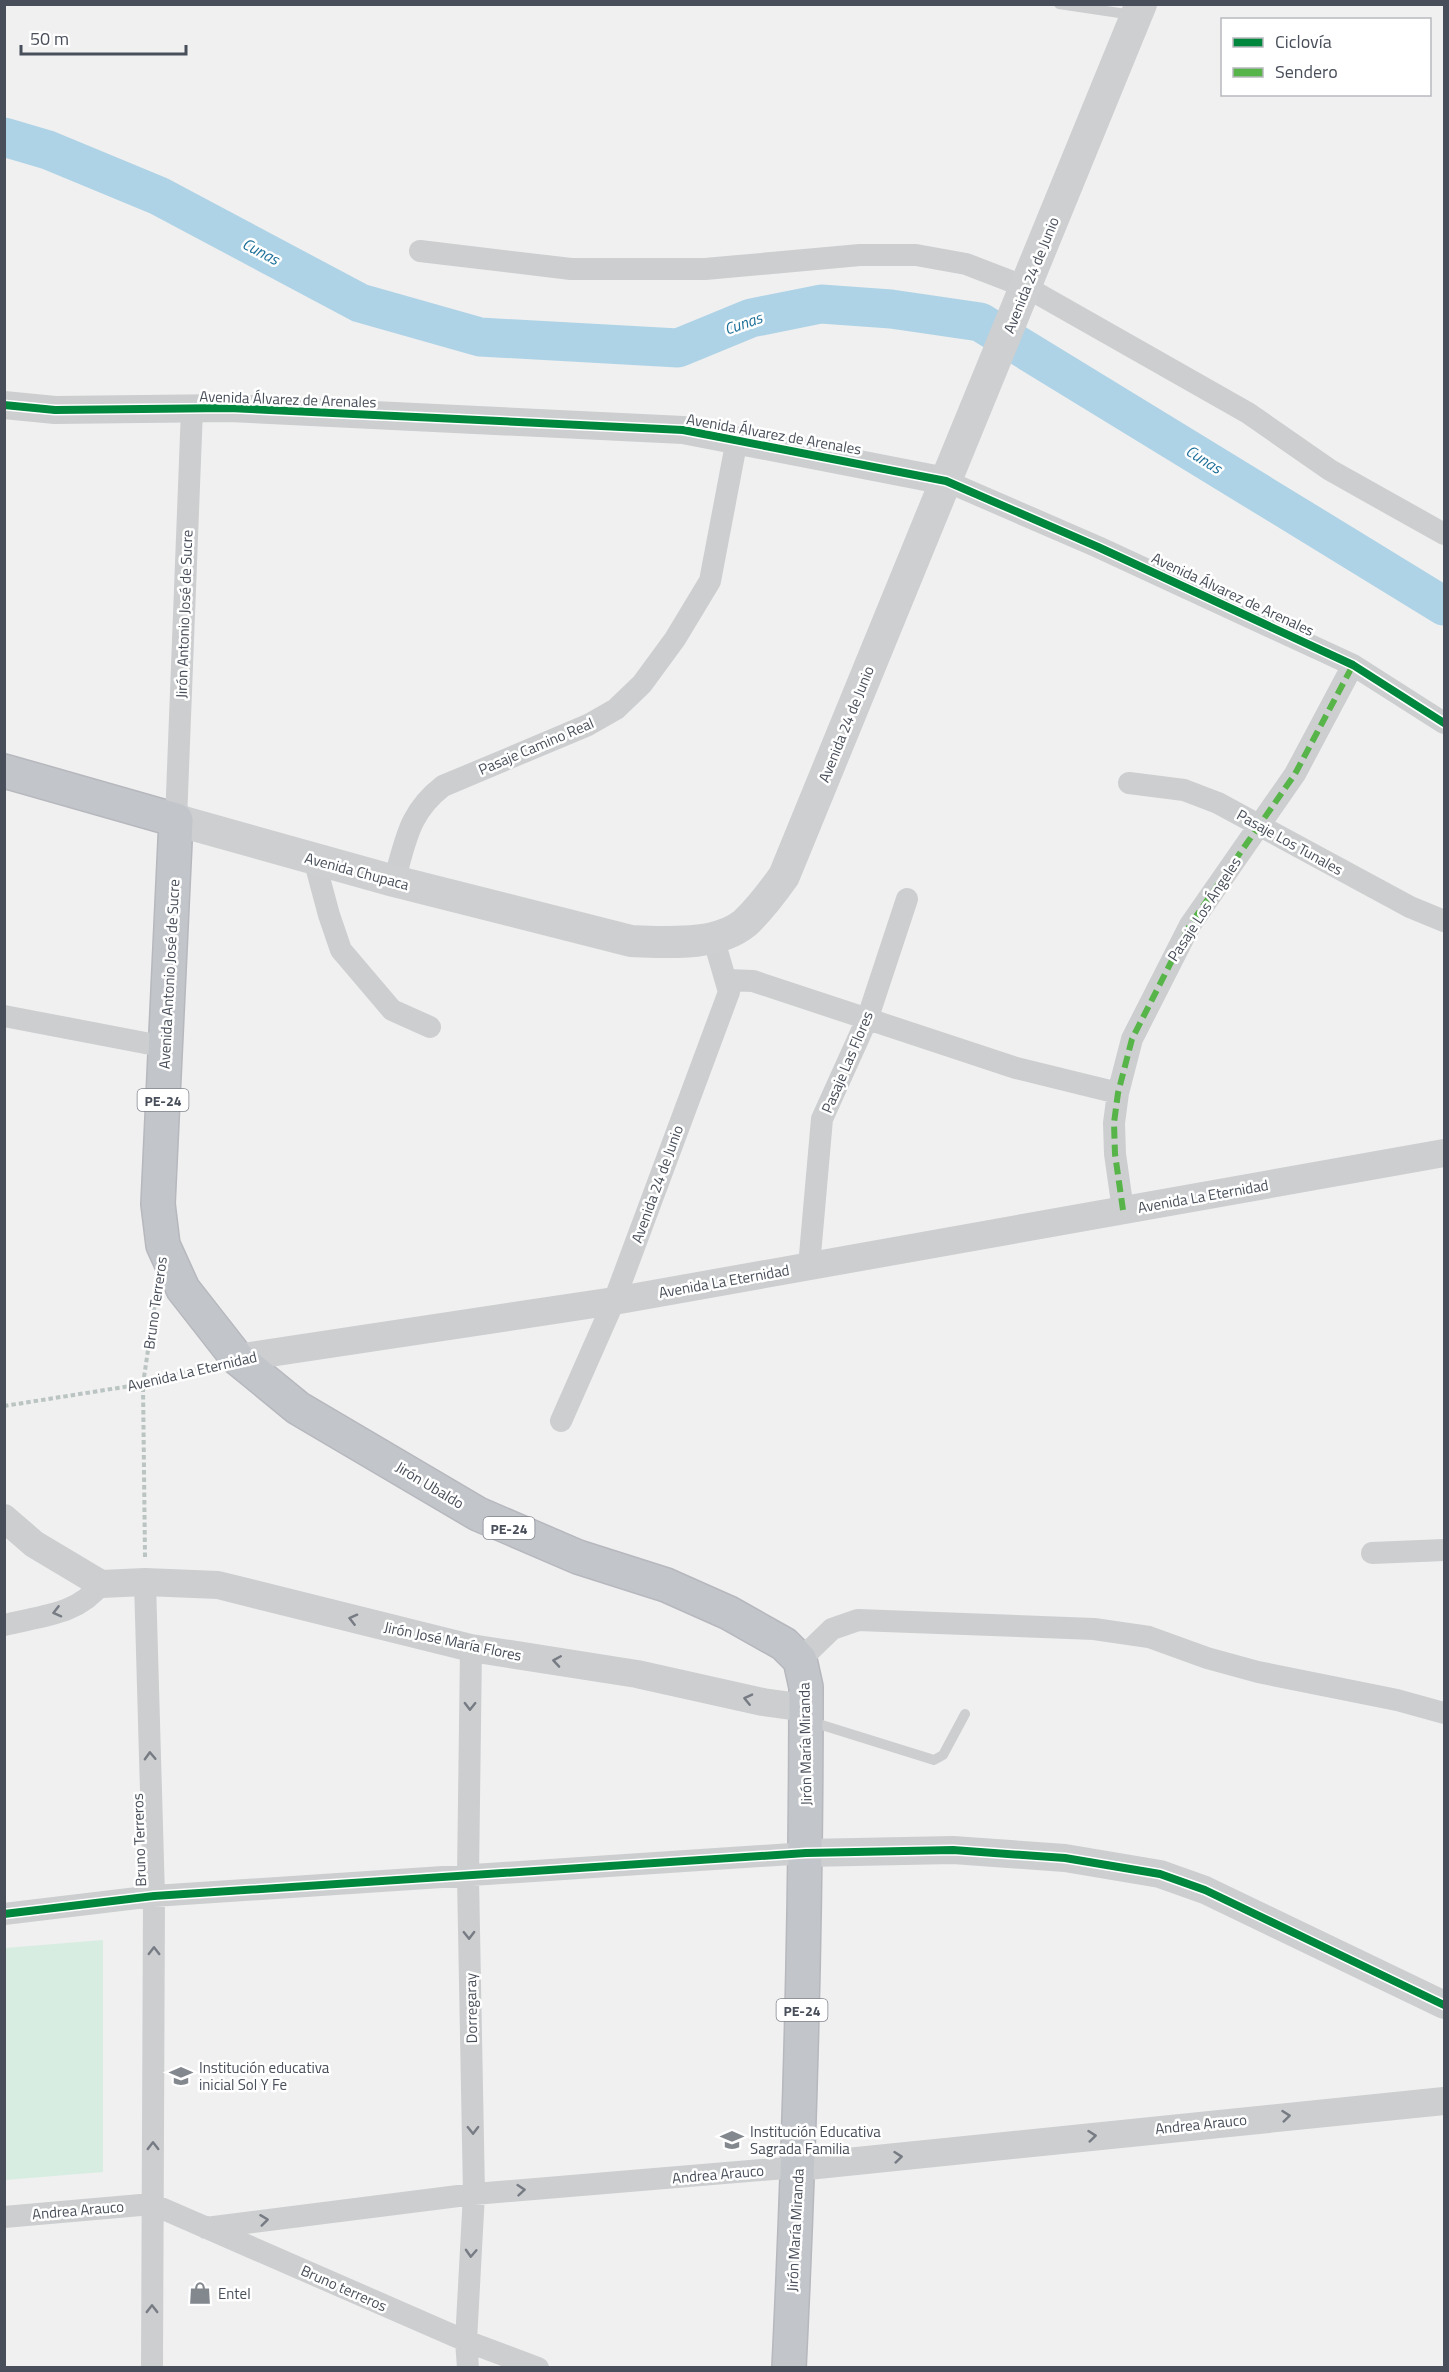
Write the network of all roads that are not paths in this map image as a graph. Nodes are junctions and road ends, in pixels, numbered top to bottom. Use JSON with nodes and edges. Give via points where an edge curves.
{"nodes":[{"id":1,"x":1059,"y":4,"type":"edge"},
{"id":2,"x":1139,"y":10,"type":"edge"},
{"id":3,"x":420,"y":251,"type":"dead end"},
{"id":4,"x":1023,"y":295,"type":"junction"},
{"id":5,"x":4,"y":405,"type":"edge"},
{"id":6,"x":192,"y":409,"type":"junction"},
{"id":7,"x":737,"y":440,"type":"junction"},
{"id":8,"x":946,"y":481,"type":"junction"},
{"id":9,"x":1444,"y":534,"type":"edge"},
{"id":10,"x":1353,"y":665,"type":"junction"},
{"id":11,"x":1444,"y":723,"type":"edge"},
{"id":12,"x":4,"y":771,"type":"edge"},
{"id":13,"x":1129,"y":783,"type":"dead end"},
{"id":14,"x":176,"y":820,"type":"junction"},
{"id":15,"x":1262,"y":824,"type":"junction"},
{"id":16,"x":314,"y":859,"type":"junction"},
{"id":17,"x":394,"y":881,"type":"junction"},
{"id":18,"x":907,"y":899,"type":"dead end"},
{"id":19,"x":1444,"y":921,"type":"edge"},
{"id":20,"x":713,"y":937,"type":"junction"},
{"id":21,"x":728,"y":980,"type":"junction"},
{"id":22,"x":4,"y":1016,"type":"edge"},
{"id":23,"x":868,"y":1017,"type":"junction"},
{"id":24,"x":430,"y":1028,"type":"dead end"},
{"id":25,"x":166,"y":1047,"type":"junction"},
{"id":26,"x":1118,"y":1093,"type":"junction"},
{"id":27,"x":1444,"y":1153,"type":"edge"},
{"id":28,"x":1123,"y":1210,"type":"junction"},
{"id":29,"x":809,"y":1266,"type":"junction"},
{"id":30,"x":614,"y":1301,"type":"junction"},
{"id":31,"x":237,"y":1358,"type":"junction"},
{"id":32,"x":561,"y":1421,"type":"dead end"},
{"id":33,"x":4,"y":1518,"type":"edge"},
{"id":34,"x":1444,"y":1550,"type":"edge"},
{"id":35,"x":1372,"y":1553,"type":"dead end"},
{"id":36,"x":145,"y":1582,"type":"junction"},
{"id":37,"x":101,"y":1584,"type":"junction"},
{"id":38,"x":4,"y":1625,"type":"edge"},
{"id":39,"x":471,"y":1648,"type":"junction"},
{"id":40,"x":800,"y":1660,"type":"junction"},
{"id":41,"x":1444,"y":1713,"type":"edge"},
{"id":42,"x":806,"y":1714,"type":"junction"},
{"id":43,"x":964,"y":1714,"type":"dead end"},
{"id":44,"x":806,"y":1853,"type":"junction"},
{"id":45,"x":468,"y":1877,"type":"junction"},
{"id":46,"x":154,"y":1896,"type":"junction"},
{"id":47,"x":4,"y":1914,"type":"edge"},
{"id":48,"x":1444,"y":2005,"type":"edge"},
{"id":49,"x":1444,"y":2101,"type":"edge"},
{"id":50,"x":798,"y":2167,"type":"junction"},
{"id":51,"x":474,"y":2194,"type":"junction"},
{"id":52,"x":152,"y":2204,"type":"junction"},
{"id":53,"x":4,"y":2217,"type":"edge"},
{"id":54,"x":206,"y":2228,"type":"junction"},
{"id":55,"x":466,"y":2341,"type":"junction"},
{"id":56,"x":152,"y":2367,"type":"edge"},
{"id":57,"x":468,"y":2367,"type":"edge"},
{"id":58,"x":538,"y":2367,"type":"edge"},
{"id":59,"x":789,"y":2367,"type":"edge"}],
"edges":[{"from":1,"to":2,"type":"lane"},
{"from":2,"to":4,"type":"main road","name":"Avenida 24 de Junio"},
{"from":3,"to":4,"type":"street","via":[[571,268],[705,268],[860,255],[916,255],[966,264]]},
{"from":4,"to":8,"type":"main road","name":"Avenida 24 de Junio"},
{"from":4,"to":9,"type":"street","via":[[1248,414],[1330,470]]},
{"from":5,"to":6,"type":"street","name":"Avenida Álvarez de Arenales","via":[[55,410]]},
{"from":6,"to":7,"type":"street","name":"Avenida Álvarez de Arenales","via":[[683,430]]},
{"from":6,"to":14,"type":"street","name":"Jirón Antonio José de Sucre"},
{"from":7,"to":8,"type":"street","name":"Avenida Álvarez de Arenales"},
{"from":7,"to":17,"type":"street","name":"Pasaje Camino Real","via":[[710,581],[642,684],[616,709],[588,725],[444,786],[425,800],[414,816]]},
{"from":8,"to":10,"type":"street","name":"Avenida Álvarez de Arenales"},
{"from":8,"to":20,"type":"main road","name":"Avenida 24 de Junio","via":[[784,876],[742,925]]},
{"from":10,"to":11,"type":"street","name":"Avenida Álvarez de Arenales"},
{"from":10,"to":15,"type":"street","name":"Pasaje Los Ángeles","via":[[1295,774]]},
{"from":12,"to":14,"type":"highway","name":"Avenida Chupaca"},
{"from":13,"to":15,"type":"street","name":"Pasaje Los Tunales","via":[[1184,790]]},
{"from":14,"to":16,"type":"main road","name":"Avenida Chupaca"},
{"from":14,"to":25,"type":"highway","name":"Avenida Antonio José de Sucre","number":"PE-24"},
{"from":15,"to":19,"type":"street","name":"Pasaje Los Tunales","via":[[1410,907]]},
{"from":15,"to":26,"type":"street","name":"Pasaje Los Ángeles","via":[[1211,892],[1166,969],[1132,1039]]},
{"from":16,"to":17,"type":"main road","name":"Avenida Chupaca"},
{"from":16,"to":24,"type":"street","via":[[341,950],[392,1010]]},
{"from":17,"to":20,"type":"main road","name":"Avenida Chupaca","via":[[630,941],[670,943]]},
{"from":18,"to":23,"type":"street","name":"Pasaje Las Flores"},
{"from":20,"to":21,"type":"street","name":"Avenida 24 de Junio"},
{"from":21,"to":23,"type":"street","via":[[753,981]]},
{"from":21,"to":30,"type":"street","name":"Avenida 24 de Junio","via":[[729,992]]},
{"from":22,"to":25,"type":"street"},
{"from":23,"to":26,"type":"street","via":[[1027,1071]]},
{"from":23,"to":29,"type":"street","name":"Pasaje Las Flores","via":[[822,1119]]},
{"from":25,"to":31,"type":"highway","name":"Avenida Antonio José de Sucre","number":"PE-24","via":[[158,1204],[163,1245],[183,1288]]},
{"from":26,"to":28,"type":"street","name":"Pasaje Los Ángeles","via":[[1115,1154]]},
{"from":27,"to":28,"type":"street","name":"Avenida La Eternidad"},
{"from":28,"to":29,"type":"street","name":"Avenida La Eternidad"},
{"from":29,"to":30,"type":"street","name":"Avenida La Eternidad"},
{"from":30,"to":31,"type":"street","name":"Avenida La Eternidad"},
{"from":30,"to":32,"type":"street","name":"Avenida 24 de Junio"},
{"from":31,"to":40,"type":"highway","name":"Jirón Ubaldo","number":"PE-24","via":[[298,1408],[478,1514],[578,1557],[729,1612],[784,1644]]},
{"from":33,"to":37,"type":"street","via":[[34,1544]]},
{"from":34,"to":35,"type":"street"},
{"from":36,"to":37,"type":"street","name":"Jirón José María Flores"},
{"from":39,"to":36,"type":"street","name":"Jirón José María Flores","one_way":true,"via":[[218,1586]]},
{"from":46,"to":36,"type":"street","name":"Bruno Terreros","one_way":true},
{"from":37,"to":38,"type":"street","one_way":true,"via":[[76,1607]]},
{"from":42,"to":39,"type":"street","name":"Jirón José María Flores","one_way":true,"via":[[637,1674]]},
{"from":39,"to":45,"type":"street","name":"Dorregaray","one_way":true},
{"from":40,"to":41,"type":"street","via":[[832,1629],[858,1620],[1094,1629],[1149,1637],[1248,1669]]},
{"from":40,"to":42,"type":"highway","name":"Jirón María Miranda","number":"PE-24"},
{"from":42,"to":43,"type":"lane","via":[[926,1760],[943,1755]]},
{"from":42,"to":44,"type":"highway","name":"Jirón María Miranda","number":"PE-24"},
{"from":44,"to":45,"type":"street"},
{"from":44,"to":48,"type":"street","via":[[953,1850],[1065,1858],[1160,1874],[1205,1890]]},
{"from":44,"to":50,"type":"highway","name":"Jirón María Miranda","number":"PE-24"},
{"from":45,"to":46,"type":"street"},
{"from":45,"to":51,"type":"street","name":"Dorregaray","one_way":true},
{"from":46,"to":47,"type":"street"},
{"from":52,"to":46,"type":"street","name":"Bruno Terreros","one_way":true},
{"from":50,"to":49,"type":"street","name":"Andrea Arauco","one_way":true},
{"from":51,"to":50,"type":"street","name":"Andrea Arauco","one_way":true},
{"from":50,"to":59,"type":"highway","name":"Jirón María Miranda","number":"PE-24"},
{"from":54,"to":51,"type":"street","name":"Andrea Arauco","one_way":true},
{"from":51,"to":55,"type":"street","name":"Dorregaray","one_way":true},
{"from":52,"to":53,"type":"street","name":"Andrea Arauco"},
{"from":52,"to":54,"type":"street","name":"Bruno terreros"},
{"from":56,"to":52,"type":"street","name":"Bruno Terreros","one_way":true},
{"from":54,"to":55,"type":"street","name":"Bruno terreros"},
{"from":55,"to":57,"type":"street","name":"Dorregaray"},
{"from":55,"to":58,"type":"street","name":"Bruno terreros"}]}
